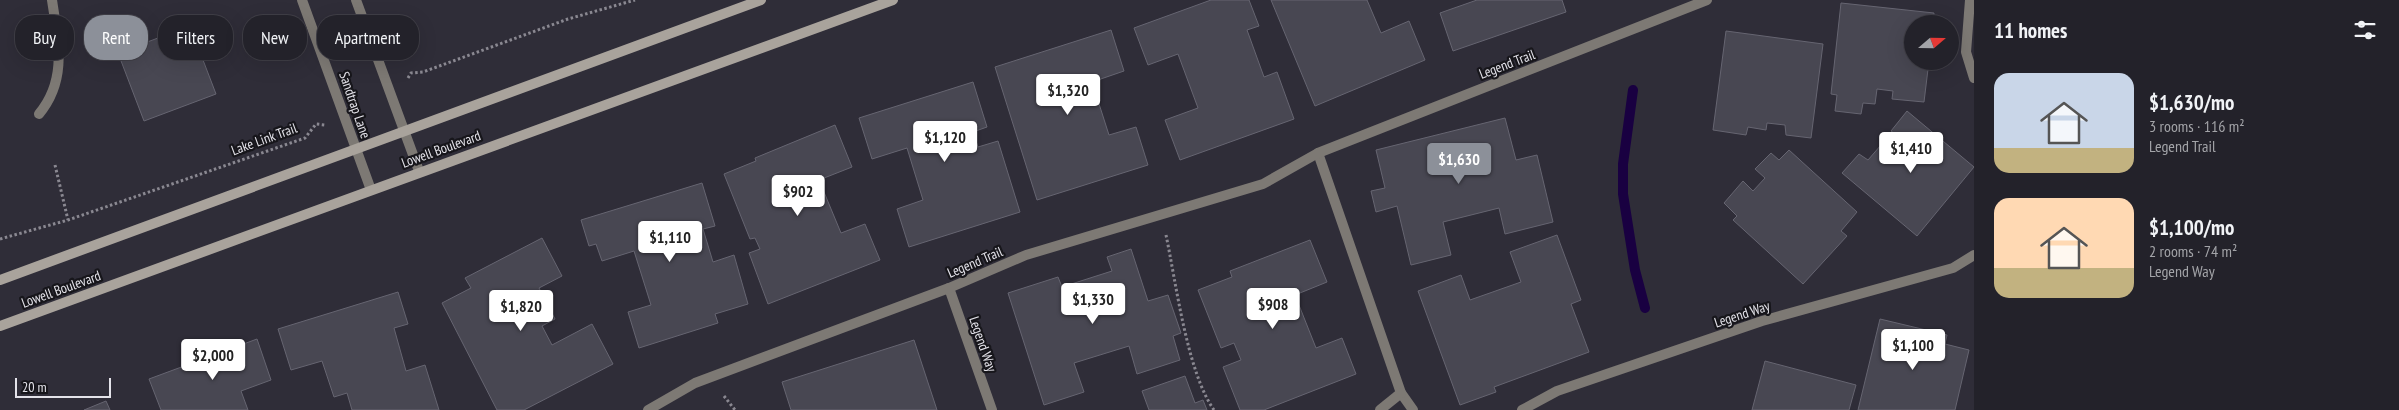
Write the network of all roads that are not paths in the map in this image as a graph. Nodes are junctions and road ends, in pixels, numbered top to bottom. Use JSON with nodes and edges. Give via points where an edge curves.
{"nodes":[{"id":1,"x":52,"y":0,"type":"edge"},
{"id":2,"x":302,"y":0,"type":"edge"},
{"id":3,"x":356,"y":0,"type":"edge"},
{"id":4,"x":761,"y":0,"type":"edge"},
{"id":5,"x":893,"y":0,"type":"edge"},
{"id":6,"x":1707,"y":0,"type":"edge"},
{"id":7,"x":1970,"y":0,"type":"edge"},
{"id":8,"x":1974,"y":78,"type":"edge"},
{"id":9,"x":39,"y":114,"type":"dead end"},
{"id":10,"x":404,"y":130,"type":"junction"},
{"id":11,"x":356,"y":148,"type":"junction"},
{"id":12,"x":1318,"y":153,"type":"junction"},
{"id":13,"x":419,"y":172,"type":"junction"},
{"id":14,"x":371,"y":190,"type":"junction"},
{"id":15,"x":1974,"y":255,"type":"edge"},
{"id":16,"x":0,"y":280,"type":"edge"},
{"id":17,"x":949,"y":288,"type":"junction"},
{"id":18,"x":0,"y":326,"type":"edge"},
{"id":19,"x":1401,"y":393,"type":"junction"},
{"id":20,"x":648,"y":410,"type":"edge"},
{"id":21,"x":992,"y":410,"type":"edge"},
{"id":22,"x":1380,"y":410,"type":"edge"},
{"id":23,"x":1413,"y":410,"type":"edge"},
{"id":24,"x":1522,"y":410,"type":"edge"}],
"edges":[{"from":1,"to":9,"type":"street","via":[[60,48],[58,73],[51,100]]},
{"from":2,"to":11,"type":"street","name":"Sandtrap Lane"},
{"from":3,"to":10,"type":"street"},
{"from":4,"to":10,"type":"main road"},
{"from":5,"to":13,"type":"main road","name":"Lowell Boulevard"},
{"from":6,"to":12,"type":"street","name":"Legend Trail"},
{"from":7,"to":8,"type":"street","via":[[1966,52]]},
{"from":10,"to":11,"type":"main road"},
{"from":10,"to":13,"type":"street"},
{"from":11,"to":14,"type":"street","name":"Sandtrap Lane"},
{"from":11,"to":16,"type":"main road"},
{"from":12,"to":17,"type":"street","name":"Legend Trail","via":[[1263,184],[1026,255]]},
{"from":12,"to":19,"type":"street"},
{"from":13,"to":14,"type":"main road","name":"Lowell Boulevard"},
{"from":14,"to":18,"type":"main road","name":"Lowell Boulevard"},
{"from":15,"to":24,"type":"street","name":"Legend Way","via":[[1953,268],[1754,324],[1557,391]]},
{"from":17,"to":20,"type":"street","name":"Legend Trail","via":[[702,380]]},
{"from":17,"to":21,"type":"street","name":"Legend Way"},
{"from":19,"to":22,"type":"street"},
{"from":19,"to":23,"type":"street"}]}
